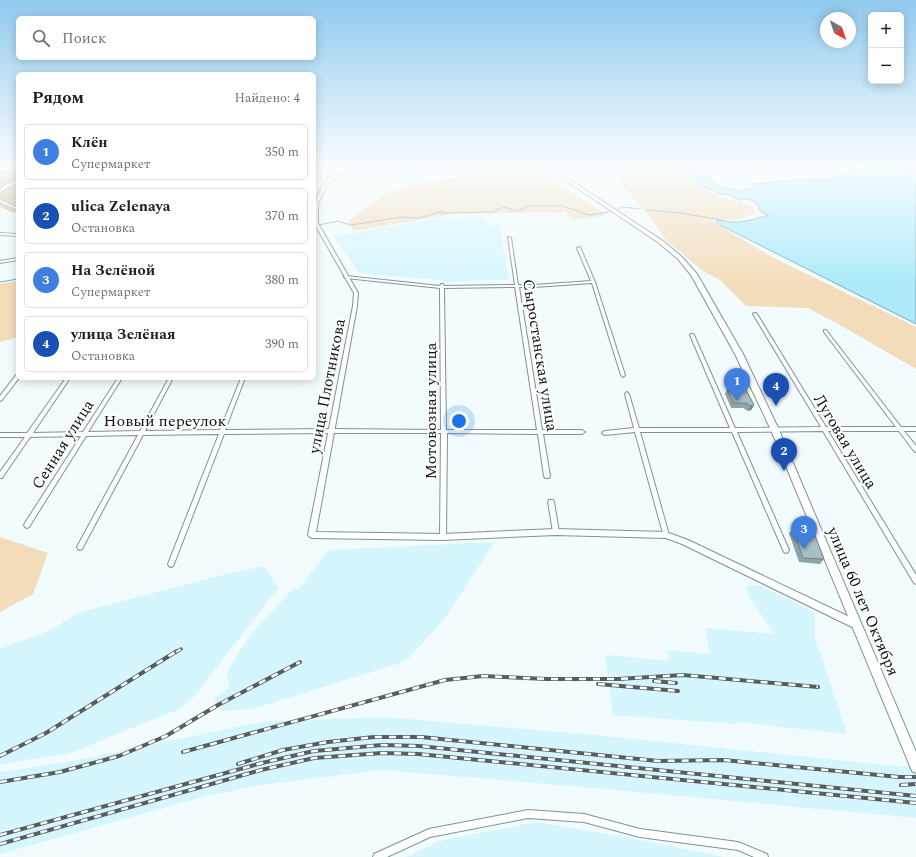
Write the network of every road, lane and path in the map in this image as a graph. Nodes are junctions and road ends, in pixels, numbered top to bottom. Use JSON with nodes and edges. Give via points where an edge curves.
{"nodes":[{"id":1,"x":607,"y":206,"type":"edge"},
{"id":2,"x":316,"y":224,"type":"edge"},
{"id":3,"x":0,"y":234,"type":"edge"},
{"id":4,"x":16,"y":235,"type":"edge"},
{"id":5,"x":509,"y":238,"type":"dead end"},
{"id":6,"x":579,"y":248,"type":"dead end"},
{"id":7,"x":16,"y":259,"type":"edge"},
{"id":8,"x":0,"y":262,"type":"edge"},
{"id":9,"x":346,"y":277,"type":"junction"},
{"id":10,"x":593,"y":282,"type":"junction"},
{"id":11,"x":442,"y":286,"type":"junction"},
{"id":12,"x":517,"y":286,"type":"junction"},
{"id":13,"x":755,"y":314,"type":"dead end"},
{"id":14,"x":825,"y":331,"type":"dead end"},
{"id":15,"x":692,"y":335,"type":"dead end"},
{"id":16,"x":623,"y":375,"type":"dead end"},
{"id":17,"x":16,"y":379,"type":"edge"},
{"id":18,"x":67,"y":380,"type":"edge"},
{"id":19,"x":119,"y":380,"type":"edge"},
{"id":20,"x":170,"y":380,"type":"edge"},
{"id":21,"x":242,"y":380,"type":"edge"},
{"id":22,"x":627,"y":394,"type":"dead end"},
{"id":23,"x":0,"y":399,"type":"edge"},
{"id":24,"x":637,"y":430,"type":"junction"},
{"id":25,"x":733,"y":430,"type":"junction"},
{"id":26,"x":776,"y":430,"type":"junction"},
{"id":27,"x":824,"y":430,"type":"junction"},
{"id":28,"x":901,"y":430,"type":"junction"},
{"id":29,"x":916,"y":430,"type":"edge"},
{"id":30,"x":330,"y":431,"type":"junction"},
{"id":31,"x":444,"y":432,"type":"junction"},
{"id":32,"x":539,"y":432,"type":"junction"},
{"id":33,"x":582,"y":432,"type":"dead end"},
{"id":34,"x":221,"y":433,"type":"junction"},
{"id":35,"x":605,"y":433,"type":"dead end"},
{"id":36,"x":84,"y":434,"type":"junction"},
{"id":37,"x":142,"y":434,"type":"junction"},
{"id":38,"x":0,"y":435,"type":"edge"},
{"id":39,"x":28,"y":435,"type":"junction"},
{"id":40,"x":916,"y":450,"type":"edge"},
{"id":41,"x":0,"y":476,"type":"edge"},
{"id":42,"x":546,"y":476,"type":"dead end"},
{"id":43,"x":551,"y":502,"type":"dead end"},
{"id":44,"x":27,"y":525,"type":"dead end"},
{"id":45,"x":556,"y":532,"type":"junction"},
{"id":46,"x":666,"y":535,"type":"junction"},
{"id":47,"x":442,"y":537,"type":"junction"},
{"id":48,"x":80,"y":547,"type":"dead end"},
{"id":49,"x":786,"y":550,"type":"dead end"},
{"id":50,"x":171,"y":564,"type":"dead end"},
{"id":51,"x":916,"y":581,"type":"edge"},
{"id":52,"x":855,"y":624,"type":"junction"},
{"id":53,"x":916,"y":767,"type":"edge"},
{"id":54,"x":377,"y":857,"type":"edge"},
{"id":55,"x":764,"y":857,"type":"edge"}],
"edges":[{"from":1,"to":26,"type":"main road","name":"улица 60 лет Октября","via":[[661,242],[694,274],[739,354]]},
{"from":2,"to":9,"type":"street","name":"улица Плотникова"},
{"from":3,"to":4,"type":"street"},
{"from":5,"to":12,"type":"street","name":"Сыростанская улица"},
{"from":6,"to":10,"type":"street"},
{"from":7,"to":8,"type":"street"},
{"from":9,"to":11,"type":"street"},
{"from":9,"to":30,"type":"street","name":"улица Плотникова","via":[[356,293],[355,306]]},
{"from":10,"to":12,"type":"street"},
{"from":10,"to":16,"type":"street"},
{"from":11,"to":12,"type":"street"},
{"from":11,"to":31,"type":"street","name":"Мотовозная улица"},
{"from":12,"to":32,"type":"street","name":"Сыростанская улица"},
{"from":13,"to":27,"type":"street","name":"Луговая улица"},
{"from":14,"to":28,"type":"street"},
{"from":15,"to":25,"type":"street"},
{"from":17,"to":23,"type":"street"},
{"from":18,"to":39,"type":"street"},
{"from":19,"to":36,"type":"street","name":"Сенная улица"},
{"from":20,"to":37,"type":"street"},
{"from":21,"to":34,"type":"street"},
{"from":22,"to":24,"type":"street"},
{"from":24,"to":25,"type":"street"},
{"from":24,"to":35,"type":"street"},
{"from":24,"to":46,"type":"street"},
{"from":25,"to":26,"type":"street"},
{"from":25,"to":49,"type":"street"},
{"from":26,"to":27,"type":"street"},
{"from":26,"to":52,"type":"main road","name":"улица 60 лет Октября"},
{"from":27,"to":28,"type":"street"},
{"from":27,"to":51,"type":"street","name":"Луговая улица"},
{"from":28,"to":29,"type":"street"},
{"from":28,"to":40,"type":"street"},
{"from":30,"to":31,"type":"street","name":"Новый переулок"},
{"from":30,"to":34,"type":"street","name":"Новый переулок"},
{"from":30,"to":47,"type":"street","name":"улица Плотникова","via":[[312,535]]},
{"from":31,"to":32,"type":"street","name":"Новый переулок"},
{"from":31,"to":47,"type":"street","name":"Мотовозная улица"},
{"from":32,"to":33,"type":"street","name":"Новый переулок"},
{"from":32,"to":42,"type":"street","name":"Сыростанская улица"},
{"from":34,"to":37,"type":"street","name":"Новый переулок"},
{"from":34,"to":50,"type":"street"},
{"from":36,"to":37,"type":"street","name":"Новый переулок"},
{"from":36,"to":39,"type":"street","name":"Новый переулок"},
{"from":36,"to":44,"type":"street","name":"Сенная улица"},
{"from":37,"to":48,"type":"street"},
{"from":38,"to":39,"type":"street","name":"Новый переулок"},
{"from":39,"to":41,"type":"street"},
{"from":43,"to":45,"type":"street"},
{"from":45,"to":46,"type":"street"},
{"from":45,"to":47,"type":"street"},
{"from":46,"to":52,"type":"street"},
{"from":52,"to":53,"type":"main road","name":"улица 60 лет Октября"},
{"from":54,"to":55,"type":"street","via":[[429,834],[528,814],[584,818],[640,833],[738,846]]}]}
